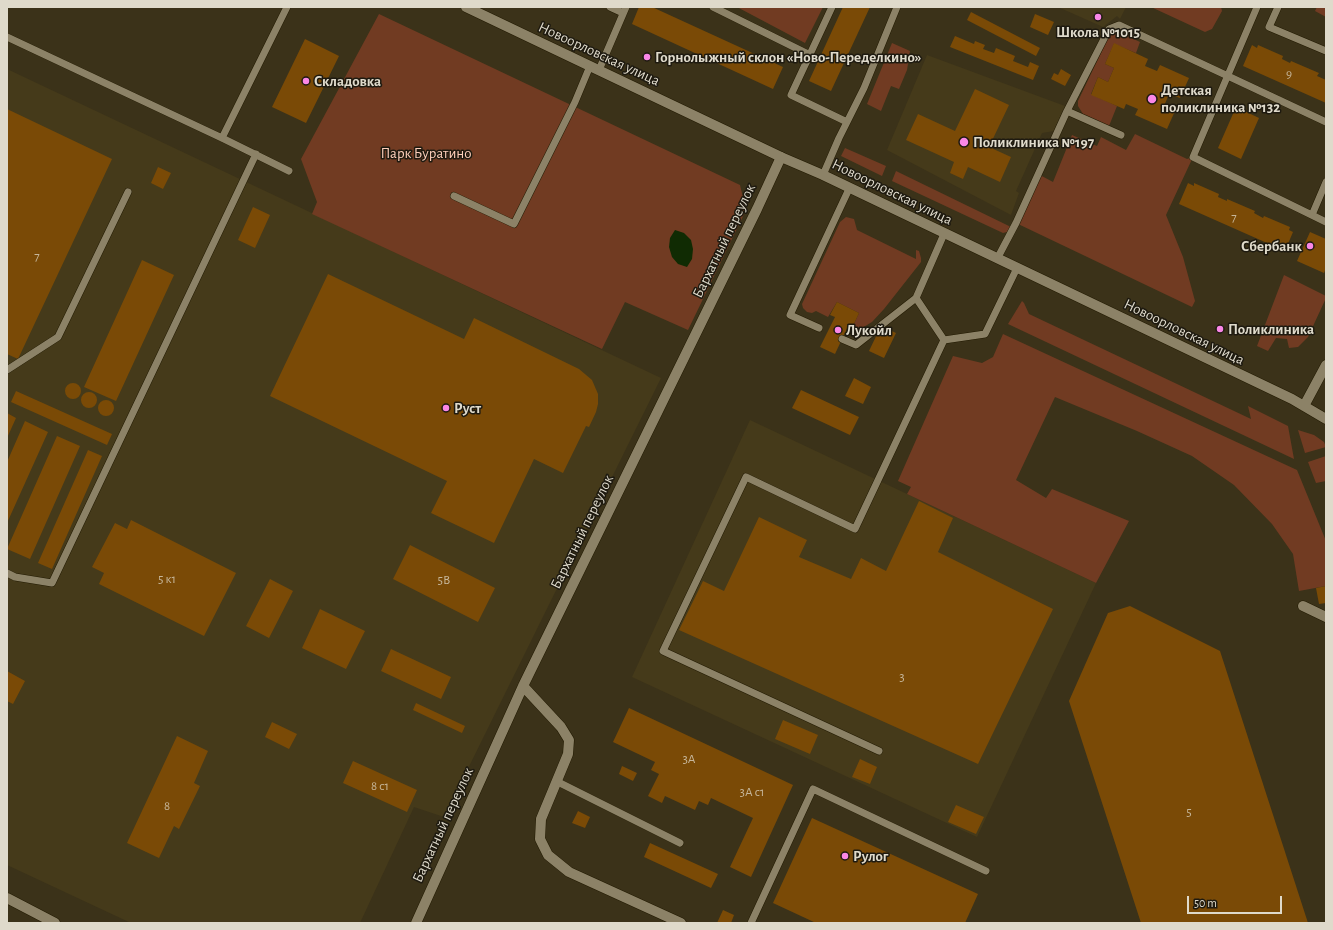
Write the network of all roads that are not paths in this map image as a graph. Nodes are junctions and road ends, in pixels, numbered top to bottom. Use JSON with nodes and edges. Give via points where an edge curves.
{"nodes":[{"id":1,"x":287,"y":7,"type":"edge"},
{"id":2,"x":466,"y":7,"type":"edge"},
{"id":3,"x":610,"y":7,"type":"edge"},
{"id":4,"x":713,"y":7,"type":"edge"},
{"id":5,"x":832,"y":7,"type":"edge"},
{"id":6,"x":897,"y":7,"type":"edge"},
{"id":7,"x":1257,"y":7,"type":"edge"},
{"id":8,"x":1278,"y":7,"type":"edge"},
{"id":9,"x":624,"y":10,"type":"edge"},
{"id":10,"x":7,"y":37,"type":"edge"},
{"id":11,"x":1326,"y":51,"type":"edge"},
{"id":12,"x":810,"y":55,"type":"junction"},
{"id":13,"x":594,"y":68,"type":"junction"},
{"id":14,"x":1227,"y":75,"type":"junction"},
{"id":15,"x":1067,"y":111,"type":"junction"},
{"id":16,"x":847,"y":122,"type":"junction"},
{"id":17,"x":1326,"y":122,"type":"edge"},
{"id":18,"x":1121,"y":135,"type":"dead end"},
{"id":19,"x":222,"y":138,"type":"junction"},
{"id":20,"x":256,"y":154,"type":"junction"},
{"id":21,"x":782,"y":157,"type":"junction"},
{"id":22,"x":289,"y":171,"type":"dead end"},
{"id":23,"x":823,"y":175,"type":"junction"},
{"id":24,"x":1326,"y":182,"type":"edge"},
{"id":25,"x":849,"y":188,"type":"junction"},
{"id":26,"x":128,"y":192,"type":"dead end"},
{"id":27,"x":454,"y":196,"type":"dead end"},
{"id":28,"x":1312,"y":214,"type":"junction"},
{"id":29,"x":1326,"y":222,"type":"edge"},
{"id":30,"x":944,"y":234,"type":"junction"},
{"id":31,"x":997,"y":259,"type":"junction"},
{"id":32,"x":1017,"y":268,"type":"junction"},
{"id":33,"x":916,"y":298,"type":"junction"},
{"id":34,"x":819,"y":328,"type":"dead end"},
{"id":35,"x":842,"y":339,"type":"dead end"},
{"id":36,"x":944,"y":340,"type":"junction"},
{"id":37,"x":1326,"y":365,"type":"edge"},
{"id":38,"x":7,"y":370,"type":"edge"},
{"id":39,"x":1304,"y":406,"type":"junction"},
{"id":40,"x":1326,"y":419,"type":"edge"},
{"id":41,"x":7,"y":573,"type":"edge"},
{"id":42,"x":1303,"y":606,"type":"dead end"},
{"id":43,"x":1326,"y":617,"type":"edge"},
{"id":44,"x":523,"y":686,"type":"junction"},
{"id":45,"x":879,"y":751,"type":"dead end"},
{"id":46,"x":556,"y":781,"type":"junction"},
{"id":47,"x":680,"y":843,"type":"dead end"},
{"id":48,"x":986,"y":871,"type":"dead end"},
{"id":49,"x":7,"y":898,"type":"edge"},
{"id":50,"x":55,"y":923,"type":"edge"},
{"id":51,"x":416,"y":923,"type":"edge"},
{"id":52,"x":681,"y":923,"type":"edge"},
{"id":53,"x":751,"y":923,"type":"edge"}],
"edges":[{"from":1,"to":19,"type":"lane"},
{"from":2,"to":13,"type":"street","name":"Новоорловская улица"},
{"from":3,"to":9,"type":"lane"},
{"from":4,"to":12,"type":"lane"},
{"from":5,"to":12,"type":"lane"},
{"from":6,"to":16,"type":"lane","via":[[864,88]]},
{"from":7,"to":14,"type":"lane"},
{"from":8,"to":11,"type":"lane","via":[[1269,27]]},
{"from":9,"to":13,"type":"lane"},
{"from":10,"to":19,"type":"lane"},
{"from":12,"to":16,"type":"lane","via":[[791,95]]},
{"from":13,"to":21,"type":"street","name":"Новоорловская улица"},
{"from":13,"to":27,"type":"lane","via":[[514,224]]},
{"from":14,"to":15,"type":"lane","via":[[1119,25],[1109,29]]},
{"from":14,"to":17,"type":"lane"},
{"from":14,"to":28,"type":"lane","via":[[1193,157]]},
{"from":15,"to":18,"type":"lane"},
{"from":15,"to":31,"type":"lane"},
{"from":16,"to":23,"type":"lane"},
{"from":19,"to":20,"type":"lane"},
{"from":20,"to":22,"type":"lane"},
{"from":20,"to":41,"type":"lane","via":[[52,583]]},
{"from":21,"to":23,"type":"street","name":"Новоорловская улица"},
{"from":21,"to":44,"type":"street","name":"Бархатный переулок"},
{"from":23,"to":25,"type":"street","name":"Новоорловская улица"},
{"from":24,"to":28,"type":"lane"},
{"from":25,"to":30,"type":"street","name":"Новоорловская улица"},
{"from":25,"to":34,"type":"lane","via":[[790,315]]},
{"from":26,"to":38,"type":"lane","via":[[58,337]]},
{"from":28,"to":29,"type":"lane"},
{"from":30,"to":31,"type":"street","name":"Новоорловская улица"},
{"from":30,"to":33,"type":"lane"},
{"from":31,"to":32,"type":"street","name":"Новоорловская улица"},
{"from":32,"to":36,"type":"lane","via":[[984,334]]},
{"from":32,"to":39,"type":"street","name":"Новоорловская улица"},
{"from":33,"to":35,"type":"lane","via":[[856,345]]},
{"from":33,"to":36,"type":"lane"},
{"from":36,"to":45,"type":"lane","via":[[855,529],[746,477],[663,651]]},
{"from":37,"to":39,"type":"street"},
{"from":39,"to":40,"type":"street","name":"Новоорловская улица"},
{"from":42,"to":43,"type":"street"},
{"from":44,"to":46,"type":"street","via":[[561,727],[569,740],[568,754]]},
{"from":44,"to":51,"type":"street","name":"Бархатный переулок"},
{"from":46,"to":47,"type":"lane"},
{"from":46,"to":52,"type":"street","via":[[541,819],[540,839],[548,855],[569,872]]},
{"from":48,"to":53,"type":"lane","via":[[813,789]]},
{"from":49,"to":50,"type":"street"}]}
